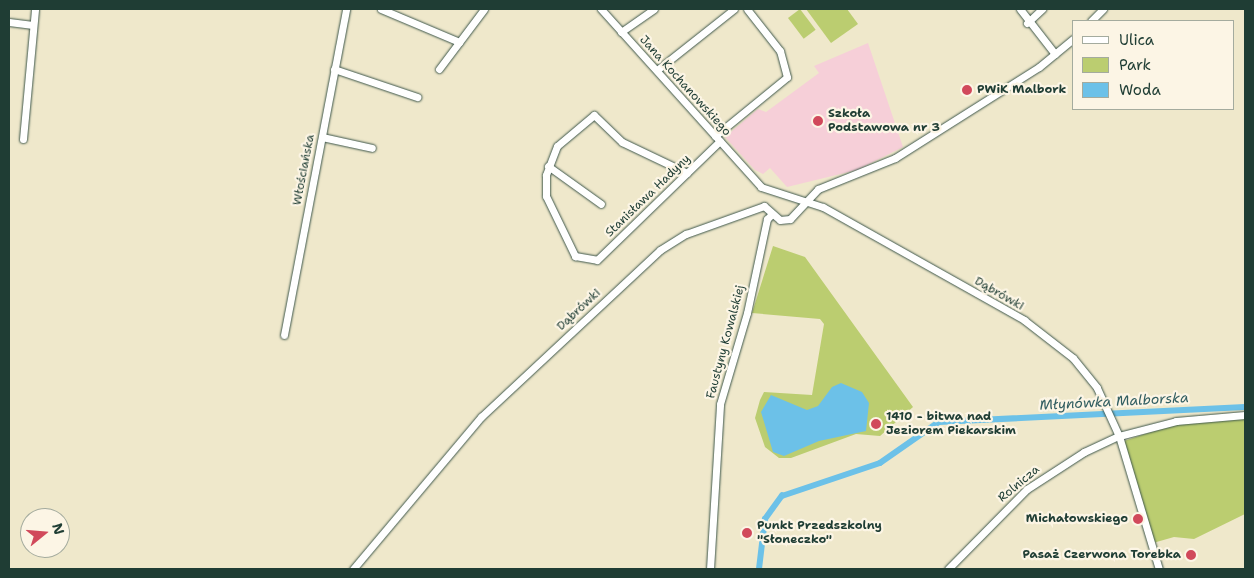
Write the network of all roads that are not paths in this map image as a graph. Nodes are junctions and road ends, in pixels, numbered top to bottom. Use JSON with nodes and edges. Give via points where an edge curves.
{"nodes":[{"id":1,"x":35,"y":9,"type":"edge"},
{"id":2,"x":346,"y":9,"type":"edge"},
{"id":3,"x":381,"y":9,"type":"edge"},
{"id":4,"x":601,"y":9,"type":"edge"},
{"id":5,"x":654,"y":9,"type":"edge"},
{"id":6,"x":734,"y":9,"type":"edge"},
{"id":7,"x":747,"y":9,"type":"edge"},
{"id":8,"x":1020,"y":9,"type":"edge"},
{"id":9,"x":1042,"y":9,"type":"edge"},
{"id":10,"x":1103,"y":9,"type":"edge"},
{"id":11,"x":483,"y":11,"type":"edge"},
{"id":12,"x":1092,"y":20,"type":"edge"},
{"id":13,"x":9,"y":22,"type":"edge"},
{"id":14,"x":1027,"y":23,"type":"junction"},
{"id":15,"x":33,"y":25,"type":"junction"},
{"id":16,"x":621,"y":32,"type":"junction"},
{"id":17,"x":1072,"y":39,"type":"edge"},
{"id":18,"x":459,"y":42,"type":"junction"},
{"id":19,"x":1055,"y":54,"type":"junction"},
{"id":20,"x":334,"y":69,"type":"junction"},
{"id":21,"x":438,"y":69,"type":"dead end"},
{"id":22,"x":657,"y":70,"type":"junction"},
{"id":23,"x":417,"y":97,"type":"dead end"},
{"id":24,"x":322,"y":137,"type":"junction"},
{"id":25,"x":24,"y":139,"type":"dead end"},
{"id":26,"x":717,"y":139,"type":"junction"},
{"id":27,"x":372,"y":148,"type":"dead end"},
{"id":28,"x":548,"y":166,"type":"junction"},
{"id":29,"x":686,"y":174,"type":"junction"},
{"id":30,"x":820,"y":188,"type":"junction"},
{"id":31,"x":791,"y":200,"type":"junction"},
{"id":32,"x":806,"y":202,"type":"junction"},
{"id":33,"x":601,"y":204,"type":"dead end"},
{"id":34,"x":826,"y":209,"type":"junction"},
{"id":35,"x":772,"y":214,"type":"junction"},
{"id":36,"x":794,"y":216,"type":"junction"},
{"id":37,"x":284,"y":335,"type":"dead end"},
{"id":38,"x":1245,"y":415,"type":"edge"},
{"id":39,"x":1119,"y":436,"type":"junction"},
{"id":40,"x":1157,"y":568,"type":"edge"},
{"id":41,"x":354,"y":569,"type":"edge"},
{"id":42,"x":710,"y":569,"type":"edge"},
{"id":43,"x":948,"y":569,"type":"edge"}],
"edges":[{"from":1,"to":15,"type":"street"},
{"from":2,"to":20,"type":"street","name":"Włościańska"},
{"from":3,"to":18,"type":"street"},
{"from":4,"to":16,"type":"street","name":"Jana Kochanowskiego"},
{"from":5,"to":16,"type":"street"},
{"from":6,"to":22,"type":"street"},
{"from":7,"to":26,"type":"street","name":"Stanisława Hadyny","via":[[780,51],[787,78]]},
{"from":8,"to":14,"type":"street"},
{"from":9,"to":14,"type":"street"},
{"from":10,"to":12,"type":"street"},
{"from":11,"to":18,"type":"street"},
{"from":13,"to":15,"type":"street"},
{"from":14,"to":19,"type":"street"},
{"from":15,"to":25,"type":"street"},
{"from":16,"to":22,"type":"street","name":"Jana Kochanowskiego"},
{"from":17,"to":19,"type":"street"},
{"from":18,"to":21,"type":"street"},
{"from":19,"to":30,"type":"street","via":[[895,158]]},
{"from":20,"to":23,"type":"street"},
{"from":20,"to":24,"type":"street","name":"Włościańska"},
{"from":22,"to":26,"type":"street","name":"Jana Kochanowskiego"},
{"from":24,"to":27,"type":"street"},
{"from":24,"to":37,"type":"street","name":"Włościańska"},
{"from":26,"to":29,"type":"street","name":"Stanisława Hadyny"},
{"from":26,"to":31,"type":"street","name":"Jana Kochanowskiego","via":[[766,190]]},
{"from":28,"to":29,"type":"street","via":[[557,146],[594,115],[622,142]]},
{"from":28,"to":29,"type":"street","name":"Stanisława Hadyny","via":[[550,209],[570,249],[588,260],[597,260],[625,236]]},
{"from":28,"to":33,"type":"street"},
{"from":30,"to":32,"type":"street"},
{"from":30,"to":34,"type":"street","via":[[817,198]]},
{"from":31,"to":32,"type":"street","name":"Dąbrówki"},
{"from":31,"to":36,"type":"street"},
{"from":32,"to":34,"type":"street","name":"Dąbrówki"},
{"from":32,"to":36,"type":"street"},
{"from":34,"to":39,"type":"street","name":"Dąbrówki","via":[[1045,334],[1082,368],[1108,408]]},
{"from":35,"to":36,"type":"street","via":[[783,221]]},
{"from":35,"to":41,"type":"street","name":"Dąbrówki","via":[[762,207],[686,234],[660,250],[481,417]]},
{"from":35,"to":42,"type":"street","name":"Faustyny Kowalskiej","via":[[766,219],[749,304],[720,404]]},
{"from":38,"to":39,"type":"street","name":"Rolnicza","via":[[1182,419]]},
{"from":39,"to":40,"type":"street","name":"Dąbrówki"},
{"from":39,"to":43,"type":"street","name":"Rolnicza","via":[[1032,485]]}]}
